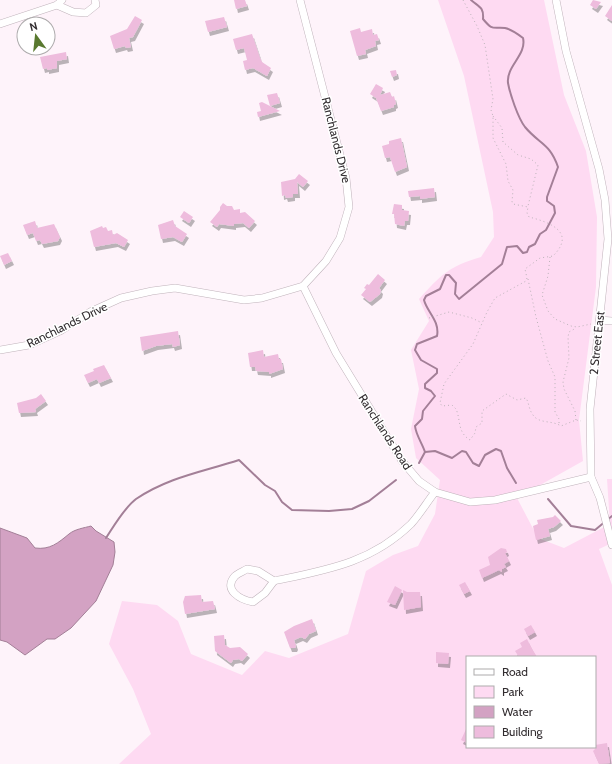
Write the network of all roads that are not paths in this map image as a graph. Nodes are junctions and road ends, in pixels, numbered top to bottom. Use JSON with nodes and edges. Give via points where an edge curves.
{"nodes":[{"id":1,"x":95,"y":0,"type":"edge"},
{"id":2,"x":300,"y":0,"type":"edge"},
{"id":3,"x":556,"y":0,"type":"edge"},
{"id":4,"x":59,"y":2,"type":"edge"},
{"id":5,"x":0,"y":24,"type":"edge"},
{"id":6,"x":303,"y":286,"type":"junction"},
{"id":7,"x":600,"y":320,"type":"junction"},
{"id":8,"x":612,"y":321,"type":"edge"},
{"id":9,"x":0,"y":350,"type":"edge"},
{"id":10,"x":591,"y":477,"type":"junction"},
{"id":11,"x":435,"y":492,"type":"junction"},
{"id":12,"x":612,"y":545,"type":"edge"},
{"id":13,"x":274,"y":581,"type":"junction"}],
"edges":[{"from":1,"to":4,"type":"street","via":[[96,5],[86,13],[74,12]]},
{"from":2,"to":6,"type":"street","name":"Ranchlands Drive","via":[[346,178],[349,207],[340,238],[326,261]]},
{"from":3,"to":7,"type":"street","name":"2 Street East","via":[[566,51],[605,200],[608,238]]},
{"from":4,"to":5,"type":"street"},
{"from":6,"to":9,"type":"street","name":"Ranchlands Drive","via":[[262,298],[244,300],[175,288],[152,291],[121,298],[29,345]]},
{"from":6,"to":11,"type":"street","name":"Ranchlands Road","via":[[336,353],[402,461],[419,481]]},
{"from":7,"to":8,"type":"street"},
{"from":7,"to":10,"type":"street","name":"2 Street East","via":[[590,409]]},
{"from":10,"to":11,"type":"street","name":"Ranchlands Road","via":[[495,500],[470,502]]},
{"from":10,"to":12,"type":"street","name":"2 Street East","via":[[600,498]]},
{"from":11,"to":13,"type":"street","via":[[412,523],[389,543],[366,556],[336,568]]},
{"from":13,"to":13,"type":"street","via":[[258,571],[247,570],[235,576],[231,584],[232,591],[241,600],[253,602],[265,593]]}]}
